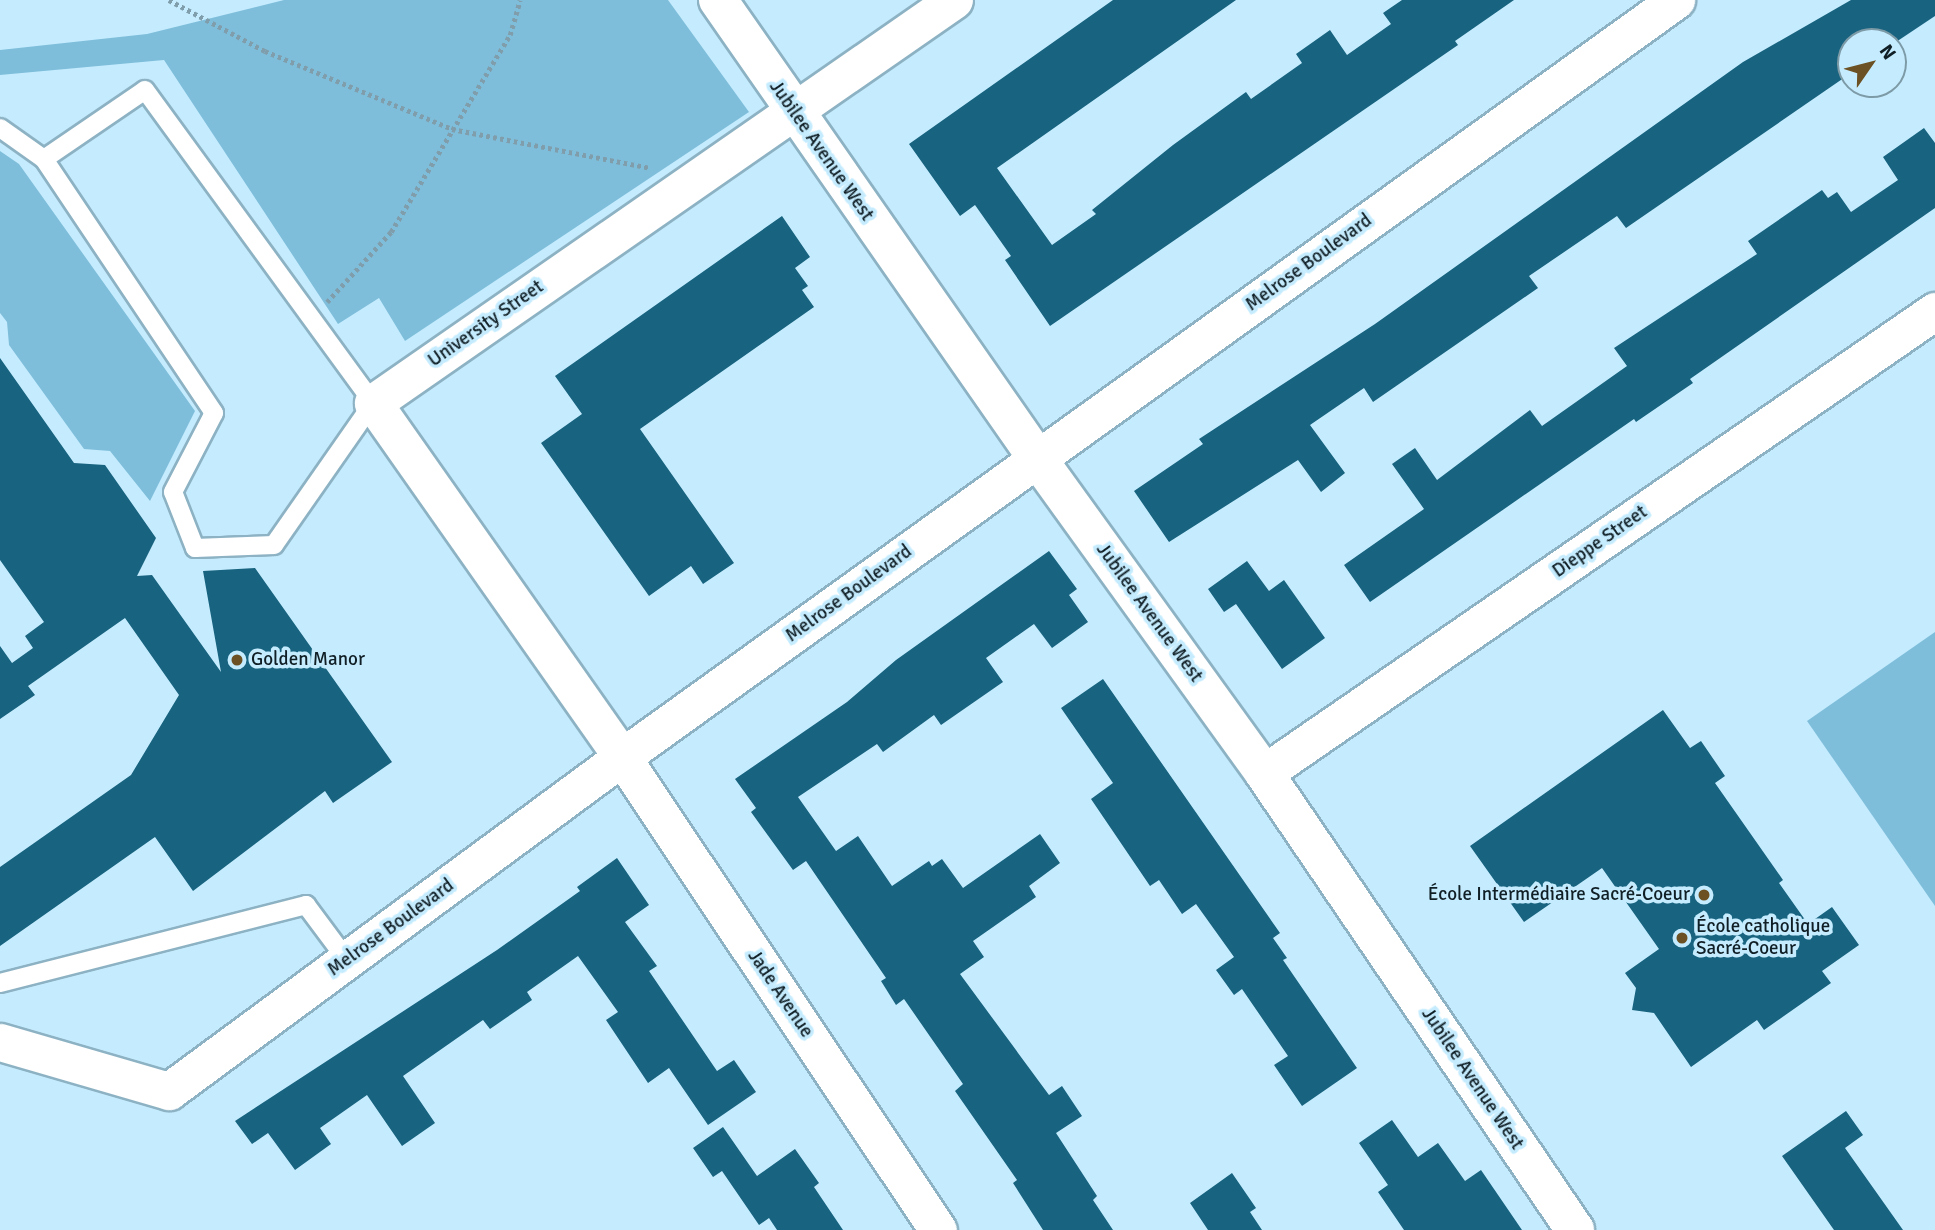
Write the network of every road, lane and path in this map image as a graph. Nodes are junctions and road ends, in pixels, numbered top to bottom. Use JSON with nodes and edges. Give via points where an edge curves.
{"nodes":[{"id":1,"x":169,"y":0,"type":"edge"},
{"id":2,"x":520,"y":0,"type":"edge"},
{"id":3,"x":718,"y":0,"type":"edge"},
{"id":4,"x":954,"y":0,"type":"edge"},
{"id":5,"x":1676,"y":0,"type":"edge"},
{"id":6,"x":792,"y":110,"type":"junction"},
{"id":7,"x":0,"y":128,"type":"edge"},
{"id":8,"x":452,"y":130,"type":"junction"},
{"id":9,"x":44,"y":159,"type":"junction"},
{"id":10,"x":700,"y":174,"type":"junction"},
{"id":11,"x":1935,"y":311,"type":"edge"},
{"id":12,"x":313,"y":318,"type":"junction"},
{"id":13,"x":373,"y":403,"type":"junction"},
{"id":14,"x":1037,"y":458,"type":"junction"},
{"id":15,"x":622,"y":757,"type":"junction"},
{"id":16,"x":1265,"y":773,"type":"junction"},
{"id":17,"x":347,"y":960,"type":"junction"},
{"id":18,"x":0,"y":983,"type":"edge"},
{"id":19,"x":0,"y":1042,"type":"edge"},
{"id":20,"x":938,"y":1230,"type":"edge"},
{"id":21,"x":1575,"y":1230,"type":"edge"}],
"edges":[{"from":1,"to":8,"type":"path","via":[[265,51]]},
{"from":2,"to":8,"type":"path","via":[[510,35]]},
{"from":3,"to":6,"type":"main road","name":"Jubilee Avenue West"},
{"from":4,"to":6,"type":"street","name":"University Street"},
{"from":5,"to":14,"type":"street","name":"Melrose Boulevard"},
{"from":6,"to":10,"type":"street","name":"University Street"},
{"from":6,"to":14,"type":"main road","name":"Jubilee Avenue West"},
{"from":7,"to":9,"type":"lane"},
{"from":8,"to":10,"type":"path","via":[[603,162]]},
{"from":8,"to":12,"type":"path","via":[[391,232]]},
{"from":9,"to":12,"type":"lane","via":[[145,90]]},
{"from":9,"to":13,"type":"lane","via":[[214,413],[173,492],[195,548],[274,545]]},
{"from":10,"to":13,"type":"street","name":"University Street"},
{"from":11,"to":16,"type":"street","name":"Dieppe Street"},
{"from":12,"to":13,"type":"lane"},
{"from":13,"to":15,"type":"street"},
{"from":14,"to":15,"type":"street","name":"Melrose Boulevard"},
{"from":14,"to":16,"type":"main road","name":"Jubilee Avenue West"},
{"from":15,"to":17,"type":"street","name":"Melrose Boulevard"},
{"from":15,"to":20,"type":"street","name":"Jade Avenue"},
{"from":16,"to":21,"type":"main road","name":"Jubilee Avenue West"},
{"from":17,"to":18,"type":"lane","via":[[306,905]]},
{"from":17,"to":19,"type":"street","name":"Melrose Boulevard","via":[[169,1091]]}]}
